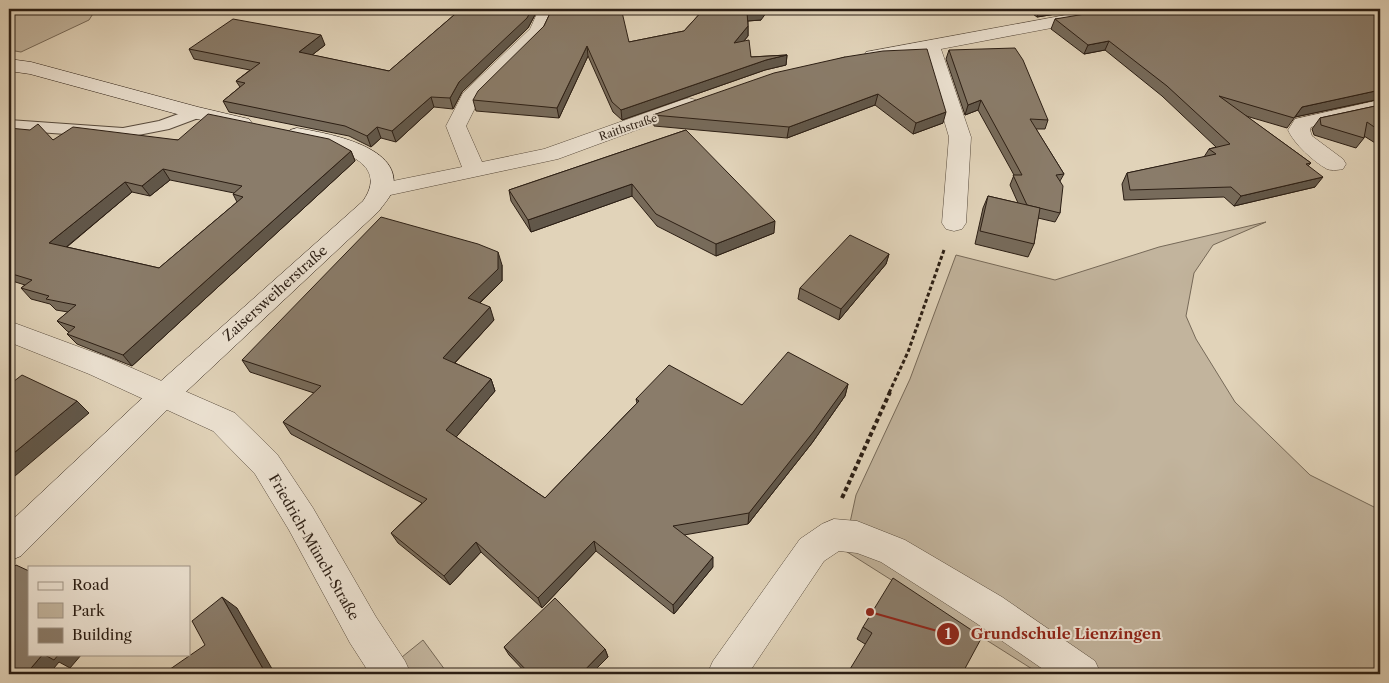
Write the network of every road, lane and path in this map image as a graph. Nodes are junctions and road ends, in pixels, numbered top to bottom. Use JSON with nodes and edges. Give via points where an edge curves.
{"nodes":[{"id":1,"x":547,"y":9,"type":"edge"},
{"id":2,"x":1125,"y":9,"type":"edge"},
{"id":3,"x":931,"y":46,"type":"junction"},
{"id":4,"x":853,"y":59,"type":"edge"},
{"id":5,"x":9,"y":65,"type":"edge"},
{"id":6,"x":705,"y":98,"type":"edge"},
{"id":7,"x":1380,"y":106,"type":"edge"},
{"id":8,"x":195,"y":113,"type":"junction"},
{"id":9,"x":9,"y":124,"type":"edge"},
{"id":10,"x":1336,"y":164,"type":"dead end"},
{"id":11,"x":475,"y":171,"type":"junction"},
{"id":12,"x":381,"y":190,"type":"junction"},
{"id":13,"x":954,"y":223,"type":"joint"},
{"id":14,"x":9,"y":331,"type":"edge"},
{"id":15,"x":162,"y":396,"type":"junction"},
{"id":16,"x":834,"y":535,"type":"junction"},
{"id":17,"x":9,"y":545,"type":"edge"},
{"id":18,"x":392,"y":674,"type":"edge"},
{"id":19,"x":726,"y":674,"type":"edge"},
{"id":20,"x":1082,"y":674,"type":"edge"}],
"edges":[{"from":1,"to":11,"type":"street","via":[[538,31],[470,97],[456,126]]},
{"from":2,"to":3,"type":"street"},
{"from":3,"to":4,"type":"street"},
{"from":3,"to":13,"type":"street","via":[[960,137]]},
{"from":5,"to":8,"type":"street","via":[[31,68]]},
{"from":6,"to":11,"type":"street","name":"Raithstraße","via":[[550,154]]},
{"from":7,"to":10,"type":"street","via":[[1302,123],[1299,130],[1303,139]]},
{"from":8,"to":9,"type":"lane","via":[[163,125],[123,133]]},
{"from":8,"to":12,"type":"street","via":[[341,143],[376,164],[382,176]]},
{"from":11,"to":12,"type":"street","name":"Raithstraße"},
{"from":12,"to":15,"type":"street","name":"Zaisersweiherstraße","via":[[371,206]]},
{"from":13,"to":16,"type":"path","via":[[908,352],[841,501]]},
{"from":14,"to":15,"type":"street","name":"Friedrich-Münch-Straße","via":[[99,366]]},
{"from":15,"to":17,"type":"street","name":"Zaisersweiherstraße"},
{"from":15,"to":18,"type":"street","name":"Friedrich-Münch-Straße","via":[[224,422],[266,464]]},
{"from":16,"to":19,"type":"street","via":[[812,550]]},
{"from":16,"to":20,"type":"street","via":[[857,537],[893,551],[990,610]]}]}
